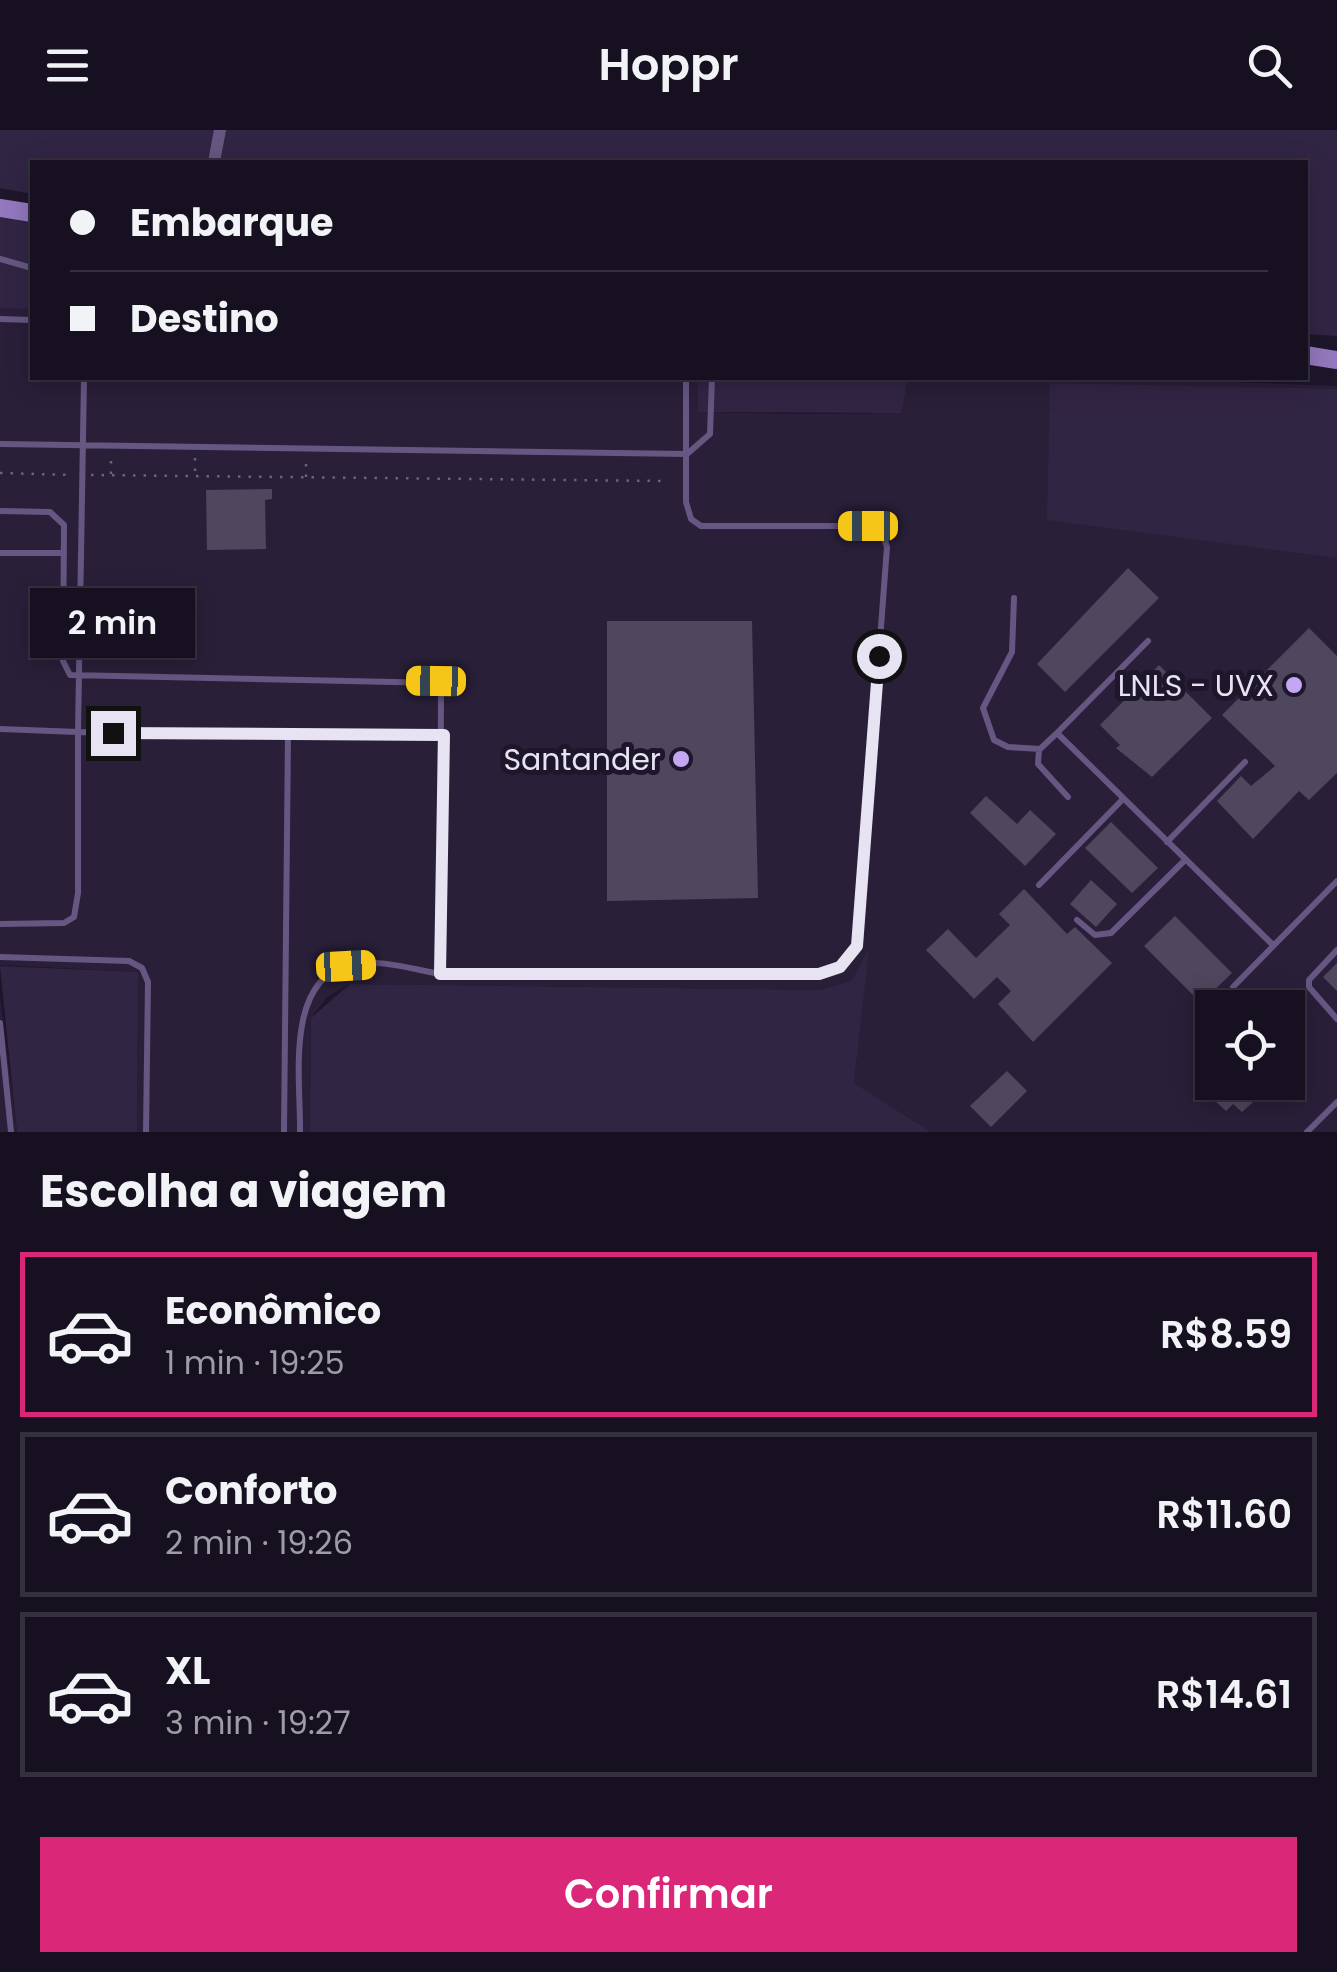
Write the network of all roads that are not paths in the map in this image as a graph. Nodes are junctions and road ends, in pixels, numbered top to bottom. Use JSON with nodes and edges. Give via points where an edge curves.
{"nodes":[{"id":1,"x":220,"y":130,"type":"edge"},
{"id":2,"x":214,"y":160,"type":"edge"},
{"id":3,"x":0,"y":208,"type":"edge"},
{"id":4,"x":30,"y":213,"type":"edge"},
{"id":5,"x":0,"y":259,"type":"edge"},
{"id":6,"x":30,"y":267,"type":"edge"},
{"id":7,"x":0,"y":319,"type":"edge"},
{"id":8,"x":30,"y":320,"type":"edge"},
{"id":9,"x":1308,"y":356,"type":"edge"},
{"id":10,"x":1337,"y":360,"type":"edge"},
{"id":11,"x":84,"y":380,"type":"edge"},
{"id":12,"x":686,"y":380,"type":"edge"},
{"id":13,"x":712,"y":380,"type":"edge"},
{"id":14,"x":0,"y":444,"type":"edge"},
{"id":15,"x":82,"y":445,"type":"junction"},
{"id":16,"x":687,"y":454,"type":"junction"},
{"id":17,"x":0,"y":512,"type":"edge"},
{"id":18,"x":0,"y":553,"type":"edge"},
{"id":19,"x":64,"y":553,"type":"junction"},
{"id":20,"x":1014,"y":598,"type":"dead end"},
{"id":21,"x":1148,"y":640,"type":"dead end"},
{"id":22,"x":79,"y":677,"type":"junction"},
{"id":23,"x":0,"y":729,"type":"edge"},
{"id":24,"x":78,"y":732,"type":"junction"},
{"id":25,"x":1057,"y":733,"type":"junction"},
{"id":26,"x":288,"y":734,"type":"junction"},
{"id":27,"x":444,"y":735,"type":"junction"},
{"id":28,"x":1040,"y":748,"type":"junction"},
{"id":29,"x":1245,"y":762,"type":"dead end"},
{"id":30,"x":1068,"y":797,"type":"dead end"},
{"id":31,"x":1124,"y":799,"type":"junction"},
{"id":32,"x":1167,"y":842,"type":"junction"},
{"id":33,"x":1185,"y":860,"type":"junction"},
{"id":34,"x":1337,"y":881,"type":"edge"},
{"id":35,"x":1039,"y":885,"type":"dead end"},
{"id":36,"x":1076,"y":920,"type":"dead end"},
{"id":37,"x":0,"y":924,"type":"edge"},
{"id":38,"x":1273,"y":945,"type":"junction"},
{"id":39,"x":1337,"y":950,"type":"edge"},
{"id":40,"x":0,"y":956,"type":"edge"},
{"id":41,"x":440,"y":974,"type":"junction"},
{"id":42,"x":1233,"y":987,"type":"dead end"},
{"id":43,"x":1337,"y":1019,"type":"edge"},
{"id":44,"x":0,"y":1023,"type":"edge"},
{"id":45,"x":1337,"y":1102,"type":"edge"},
{"id":46,"x":4,"y":1112,"type":"edge"},
{"id":47,"x":12,"y":1132,"type":"edge"},
{"id":48,"x":146,"y":1132,"type":"edge"},
{"id":49,"x":284,"y":1132,"type":"edge"},
{"id":50,"x":300,"y":1132,"type":"edge"},
{"id":51,"x":1307,"y":1132,"type":"edge"}],
"edges":[{"from":1,"to":2,"type":"street"},
{"from":3,"to":4,"type":"main road"},
{"from":5,"to":6,"type":"lane"},
{"from":7,"to":8,"type":"lane"},
{"from":9,"to":10,"type":"main road"},
{"from":11,"to":15,"type":"lane"},
{"from":12,"to":16,"type":"lane"},
{"from":13,"to":16,"type":"lane","via":[[710,434]]},
{"from":14,"to":15,"type":"lane"},
{"from":15,"to":16,"type":"lane"},
{"from":15,"to":22,"type":"lane"},
{"from":16,"to":41,"type":"lane","via":[[686,502],[700,526],[868,526],[882,532],[887,547],[857,946],[840,967],[819,974]]},
{"from":17,"to":19,"type":"lane","via":[[60,516]]},
{"from":18,"to":19,"type":"lane"},
{"from":19,"to":22,"type":"lane","via":[[64,670]]},
{"from":20,"to":28,"type":"lane","via":[[1012,652],[984,708],[986,727],[1008,748]]},
{"from":21,"to":25,"type":"lane"},
{"from":22,"to":24,"type":"lane"},
{"from":22,"to":27,"type":"lane","via":[[436,681],[444,690]]},
{"from":23,"to":24,"type":"lane"},
{"from":24,"to":26,"type":"lane"},
{"from":24,"to":37,"type":"lane","via":[[74,917],[64,924]]},
{"from":25,"to":28,"type":"lane"},
{"from":25,"to":31,"type":"lane"},
{"from":26,"to":27,"type":"lane"},
{"from":26,"to":49,"type":"lane"},
{"from":27,"to":41,"type":"lane"},
{"from":28,"to":30,"type":"lane","via":[[1038,764]]},
{"from":29,"to":32,"type":"lane"},
{"from":31,"to":32,"type":"lane"},
{"from":31,"to":35,"type":"lane"},
{"from":32,"to":33,"type":"lane"},
{"from":33,"to":36,"type":"lane","via":[[1111,932],[1095,935]]},
{"from":33,"to":38,"type":"lane"},
{"from":34,"to":38,"type":"lane"},
{"from":38,"to":42,"type":"lane"},
{"from":39,"to":43,"type":"lane","via":[[1309,987]]},
{"from":40,"to":48,"type":"lane","via":[[142,968],[148,982]]},
{"from":41,"to":50,"type":"lane","via":[[346,966],[316,984],[303,1015]]},
{"from":44,"to":46,"type":"lane"},
{"from":45,"to":51,"type":"lane"},
{"from":46,"to":47,"type":"lane"}]}
